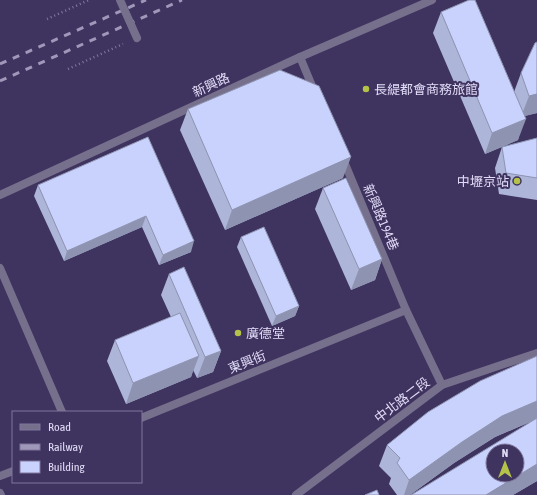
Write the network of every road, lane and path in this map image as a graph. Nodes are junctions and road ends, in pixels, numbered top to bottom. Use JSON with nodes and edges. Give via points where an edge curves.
{"nodes":[{"id":1,"x":89,"y":0,"type":"edge"},
{"id":2,"x":120,"y":0,"type":"edge"},
{"id":3,"x":432,"y":0,"type":"edge"},
{"id":4,"x":47,"y":19,"type":"dead end"},
{"id":5,"x":137,"y":38,"type":"joint"},
{"id":6,"x":300,"y":58,"type":"junction"},
{"id":7,"x":68,"y":69,"type":"dead end"},
{"id":8,"x":319,"y":101,"type":"edge"},
{"id":9,"x":340,"y":151,"type":"edge"},
{"id":10,"x":0,"y":195,"type":"edge"},
{"id":11,"x":0,"y":268,"type":"edge"},
{"id":12,"x":406,"y":310,"type":"junction"},
{"id":13,"x":537,"y":353,"type":"edge"},
{"id":14,"x":442,"y":385,"type":"junction"},
{"id":15,"x":62,"y":411,"type":"edge"},
{"id":16,"x":142,"y":418,"type":"edge"},
{"id":17,"x":12,"y":471,"type":"edge"},
{"id":18,"x":0,"y":476,"type":"edge"},
{"id":19,"x":296,"y":495,"type":"edge"}],
"edges":[{"from":1,"to":4,"type":"path"},
{"from":2,"to":5,"type":"street","bridge":true},
{"from":3,"to":6,"type":"street","name":"新興路"},
{"from":5,"to":7,"type":"path"},
{"from":6,"to":8,"type":"street"},
{"from":6,"to":10,"type":"street","name":"新興路"},
{"from":9,"to":12,"type":"street","name":"新興路194巷"},
{"from":11,"to":15,"type":"street"},
{"from":12,"to":14,"type":"street","name":"新興路194巷"},
{"from":12,"to":16,"type":"street","name":"東興街"},
{"from":13,"to":14,"type":"street","name":"中北路二段"},
{"from":14,"to":19,"type":"street","name":"中北路二段"},
{"from":17,"to":18,"type":"street"}]}
